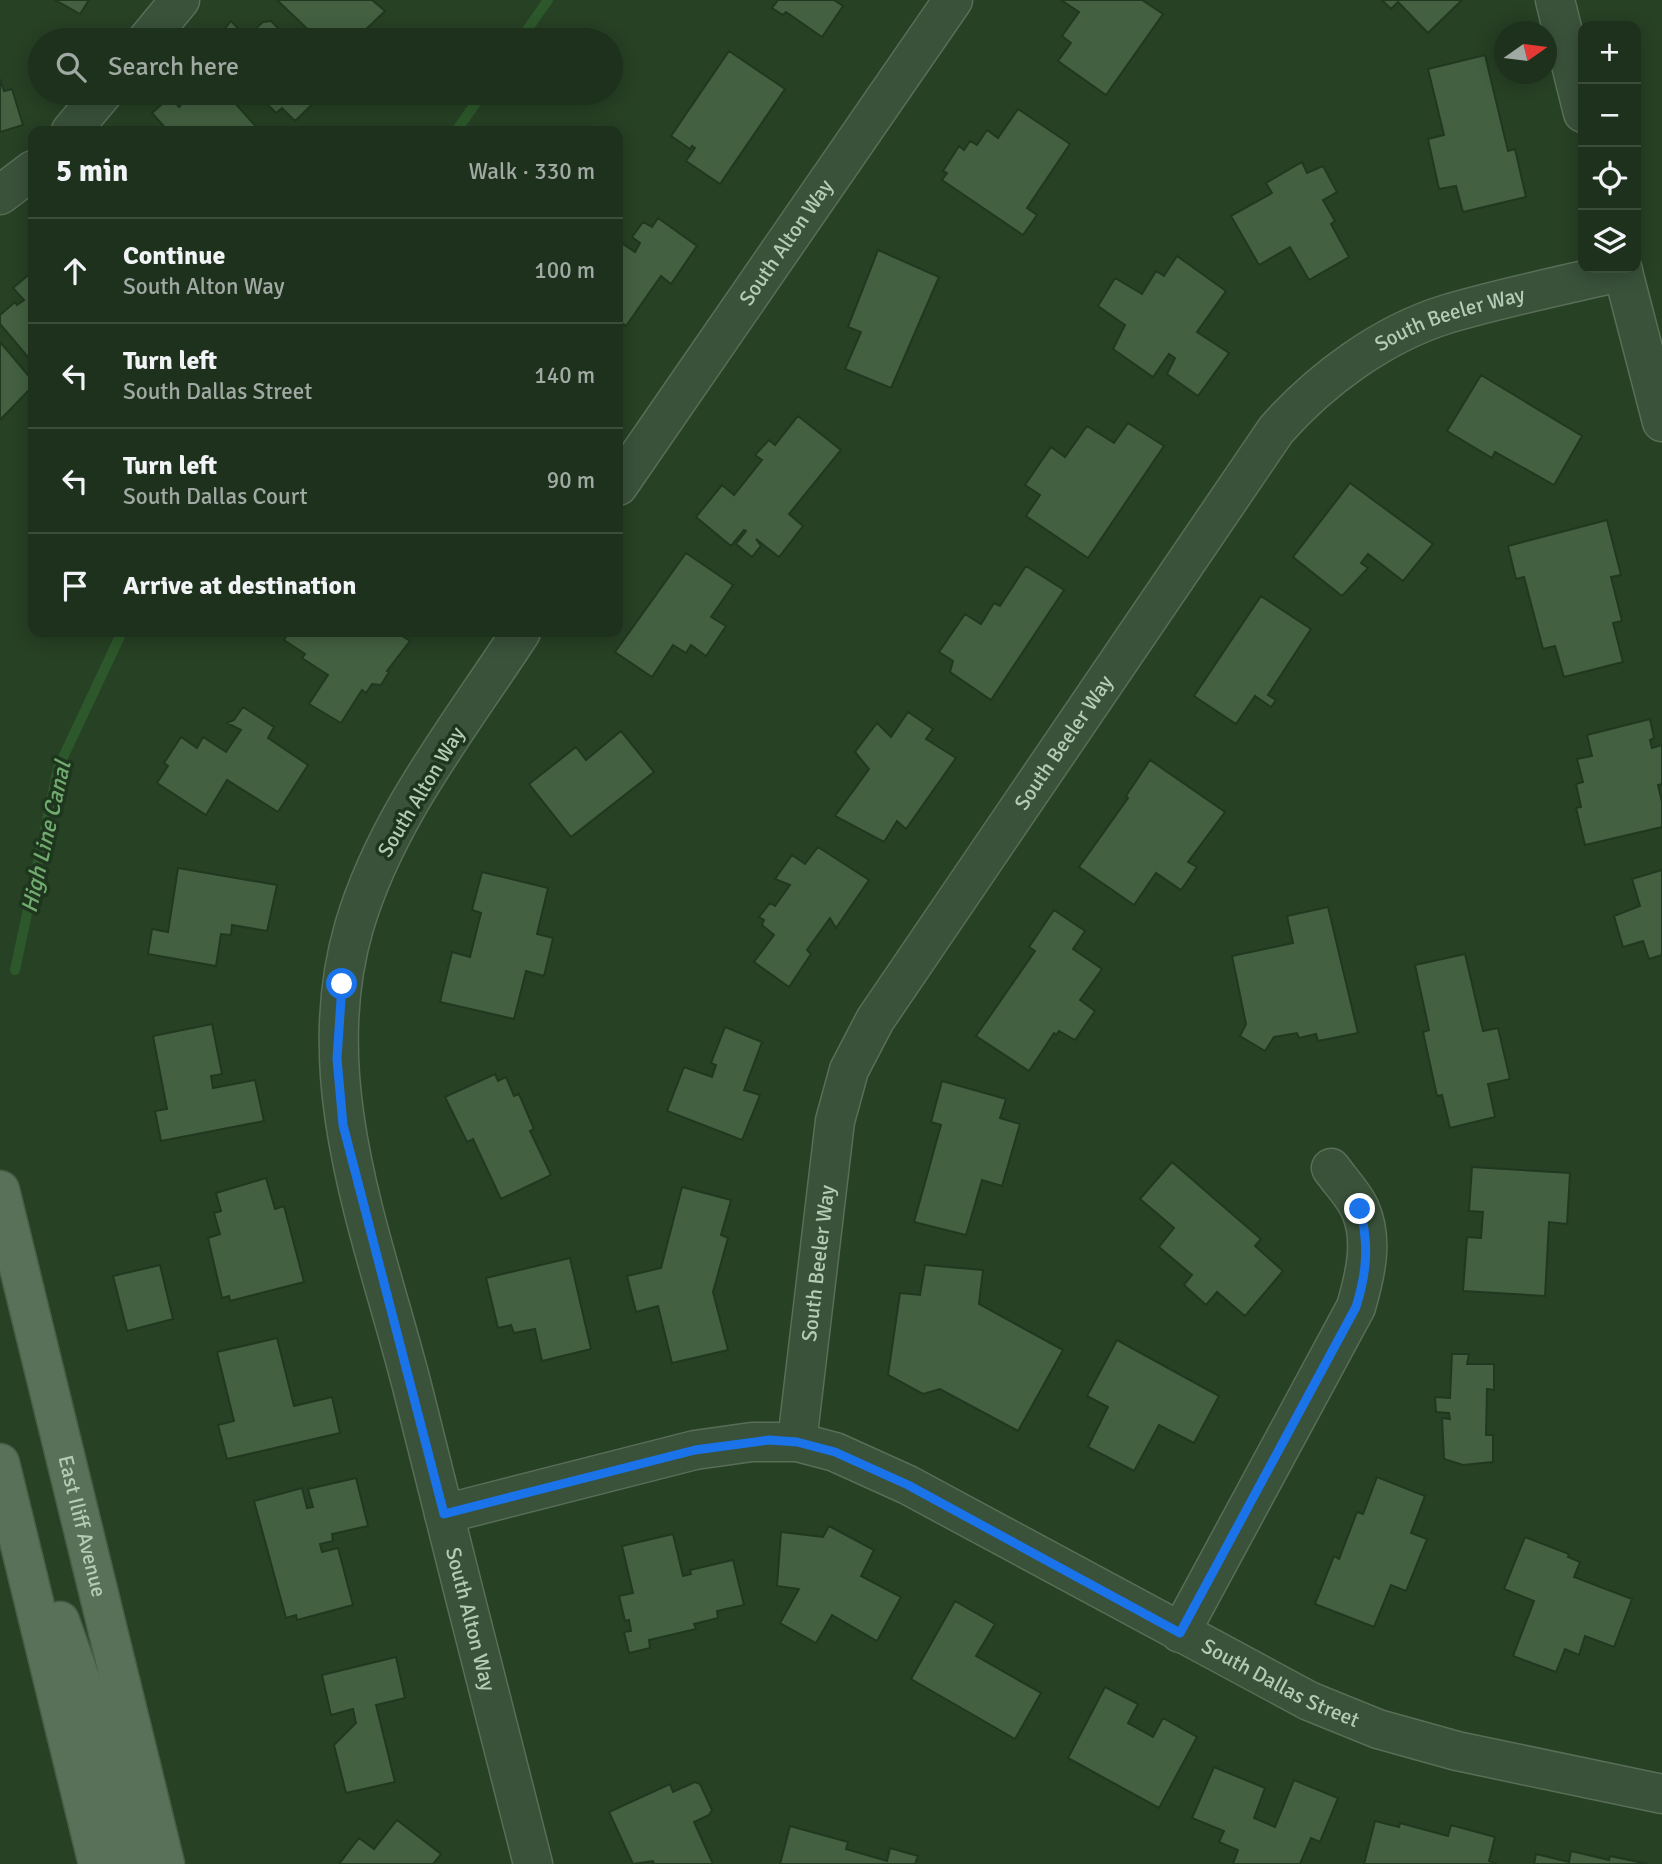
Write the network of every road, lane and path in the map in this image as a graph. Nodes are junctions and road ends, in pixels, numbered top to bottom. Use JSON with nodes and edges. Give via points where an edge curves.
{"nodes":[{"id":1,"x":180,"y":0,"type":"edge"},
{"id":2,"x":953,"y":0,"type":"edge"},
{"id":3,"x":1555,"y":0,"type":"edge"},
{"id":4,"x":157,"y":28,"type":"edge"},
{"id":5,"x":1578,"y":93,"type":"edge"},
{"id":6,"x":93,"y":105,"type":"edge"},
{"id":7,"x":75,"y":126,"type":"edge"},
{"id":8,"x":28,"y":174,"type":"edge"},
{"id":9,"x":0,"y":195,"type":"edge"},
{"id":10,"x":1611,"y":273,"type":"edge"},
{"id":11,"x":1624,"y":273,"type":"edge"},
{"id":12,"x":1662,"y":422,"type":"edge"},
{"id":13,"x":623,"y":479,"type":"edge"},
{"id":14,"x":518,"y":637,"type":"edge"},
{"id":15,"x":1331,"y":1168,"type":"dead end"},
{"id":16,"x":0,"y":1190,"type":"edge"},
{"id":17,"x":797,"y":1442,"type":"junction"},
{"id":18,"x":0,"y":1463,"type":"edge"},
{"id":19,"x":444,"y":1514,"type":"junction"},
{"id":20,"x":20,"y":1545,"type":"junction"},
{"id":21,"x":1180,"y":1633,"type":"junction"},
{"id":22,"x":1662,"y":1794,"type":"edge"},
{"id":23,"x":98,"y":1864,"type":"edge"},
{"id":24,"x":130,"y":1864,"type":"edge"},
{"id":25,"x":165,"y":1864,"type":"edge"},
{"id":26,"x":533,"y":1864,"type":"edge"}],
"edges":[{"from":1,"to":4,"type":"street"},
{"from":2,"to":13,"type":"street","name":"South Alton Way"},
{"from":3,"to":5,"type":"street"},
{"from":6,"to":7,"type":"street"},
{"from":8,"to":9,"type":"street"},
{"from":10,"to":17,"type":"street","name":"South Beeler Way","via":[[1445,315],[1395,337],[1328,381],[1276,430],[875,1020],[849,1070],[835,1121]]},
{"from":11,"to":12,"type":"street"},
{"from":14,"to":19,"type":"street","name":"South Alton Way","via":[[379,859],[354,928],[342,984],[337,1059],[343,1125]]},
{"from":15,"to":21,"type":"street","via":[[1360,1209],[1367,1237],[1367,1263],[1356,1307]]},
{"from":16,"to":25,"type":"main road","name":"East Iliff Avenue"},
{"from":17,"to":19,"type":"street","name":"South Dallas Street","via":[[769,1440],[695,1450]]},
{"from":17,"to":21,"type":"street","name":"South Dallas Street","via":[[835,1452],[908,1485]]},
{"from":18,"to":20,"type":"main road"},
{"from":19,"to":26,"type":"street","name":"South Alton Way"},
{"from":20,"to":23,"type":"main road"},
{"from":20,"to":24,"type":"main road","via":[[76,1662]]},
{"from":21,"to":22,"type":"street","name":"South Dallas Street","via":[[1309,1701],[1378,1729],[1457,1751]]}]}
